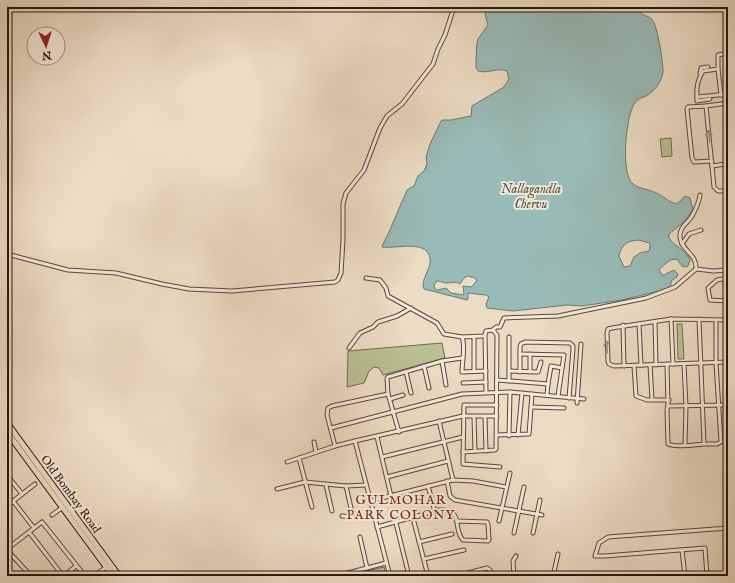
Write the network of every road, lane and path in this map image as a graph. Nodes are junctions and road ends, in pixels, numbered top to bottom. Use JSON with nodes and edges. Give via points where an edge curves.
{"nodes":[{"id":1,"x":454,"y":7,"type":"edge"},
{"id":2,"x":728,"y":53,"type":"edge"},
{"id":3,"x":708,"y":67,"type":"dead end"},
{"id":4,"x":718,"y":70,"type":"junction"},
{"id":5,"x":700,"y":76,"type":"junction"},
{"id":6,"x":728,"y":94,"type":"edge"},
{"id":7,"x":721,"y":95,"type":"junction"},
{"id":8,"x":697,"y":97,"type":"junction"},
{"id":9,"x":710,"y":99,"type":"dead end"},
{"id":10,"x":728,"y":103,"type":"edge"},
{"id":11,"x":706,"y":106,"type":"junction"},
{"id":12,"x":712,"y":161,"type":"junction"},
{"id":13,"x":725,"y":164,"type":"dead end"},
{"id":14,"x":712,"y":166,"type":"junction"},
{"id":15,"x":728,"y":191,"type":"edge"},
{"id":16,"x":700,"y":195,"type":"dead end"},
{"id":17,"x":701,"y":230,"type":"dead end"},
{"id":18,"x":682,"y":244,"type":"junction"},
{"id":19,"x":7,"y":254,"type":"edge"},
{"id":20,"x":696,"y":269,"type":"junction"},
{"id":21,"x":728,"y":270,"type":"edge"},
{"id":22,"x":366,"y":278,"type":"dead end"},
{"id":23,"x":726,"y":278,"type":"edge"},
{"id":24,"x":727,"y":301,"type":"edge"},
{"id":25,"x":728,"y":305,"type":"edge"},
{"id":26,"x":411,"y":308,"type":"junction"},
{"id":27,"x":671,"y":319,"type":"junction"},
{"id":28,"x":699,"y":319,"type":"junction"},
{"id":29,"x":716,"y":320,"type":"junction"},
{"id":30,"x":728,"y":320,"type":"edge"},
{"id":31,"x":655,"y":322,"type":"junction"},
{"id":32,"x":639,"y":324,"type":"junction"},
{"id":33,"x":623,"y":325,"type":"junction"},
{"id":34,"x":493,"y":330,"type":"junction"},
{"id":35,"x":485,"y":334,"type":"junction"},
{"id":36,"x":474,"y":337,"type":"junction"},
{"id":37,"x":509,"y":337,"type":"dead end"},
{"id":38,"x":462,"y":338,"type":"junction"},
{"id":39,"x":581,"y":344,"type":"dead end"},
{"id":40,"x":349,"y":348,"type":"dead end"},
{"id":41,"x":520,"y":354,"type":"junction"},
{"id":42,"x":530,"y":354,"type":"junction"},
{"id":43,"x":564,"y":355,"type":"junction"},
{"id":44,"x":572,"y":356,"type":"junction"},
{"id":45,"x":462,"y":358,"type":"junction"},
{"id":46,"x":442,"y":361,"type":"junction"},
{"id":47,"x":541,"y":362,"type":"dead end"},
{"id":48,"x":728,"y":362,"type":"edge"},
{"id":49,"x":716,"y":363,"type":"junction"},
{"id":50,"x":667,"y":364,"type":"junction"},
{"id":51,"x":673,"y":364,"type":"junction"},
{"id":52,"x":684,"y":364,"type":"junction"},
{"id":53,"x":701,"y":364,"type":"junction"},
{"id":54,"x":650,"y":365,"type":"junction"},
{"id":55,"x":656,"y":365,"type":"junction"},
{"id":56,"x":424,"y":366,"type":"junction"},
{"id":57,"x":624,"y":366,"type":"junction"},
{"id":58,"x":634,"y":366,"type":"junction"},
{"id":59,"x":641,"y":366,"type":"junction"},
{"id":60,"x":562,"y":368,"type":"junction"},
{"id":61,"x":474,"y":371,"type":"junction"},
{"id":62,"x":486,"y":371,"type":"junction"},
{"id":63,"x":509,"y":371,"type":"junction"},
{"id":64,"x":406,"y":372,"type":"junction"},
{"id":65,"x":462,"y":372,"type":"junction"},
{"id":66,"x":520,"y":372,"type":"junction"},
{"id":67,"x":530,"y":372,"type":"junction"},
{"id":68,"x":463,"y":376,"type":"dead end"},
{"id":69,"x":497,"y":380,"type":"junction"},
{"id":70,"x":509,"y":381,"type":"junction"},
{"id":71,"x":463,"y":382,"type":"dead end"},
{"id":72,"x":486,"y":382,"type":"junction"},
{"id":73,"x":548,"y":384,"type":"junction"},
{"id":74,"x":446,"y":385,"type":"dead end"},
{"id":75,"x":429,"y":388,"type":"dead end"},
{"id":76,"x":486,"y":392,"type":"junction"},
{"id":77,"x":497,"y":392,"type":"junction"},
{"id":78,"x":510,"y":392,"type":"junction"},
{"id":79,"x":411,"y":393,"type":"dead end"},
{"id":80,"x":522,"y":393,"type":"junction"},
{"id":81,"x":388,"y":394,"type":"junction"},
{"id":82,"x":532,"y":394,"type":"junction"},
{"id":83,"x":403,"y":395,"type":"dead end"},
{"id":84,"x":547,"y":395,"type":"junction"},
{"id":85,"x":558,"y":396,"type":"junction"},
{"id":86,"x":569,"y":398,"type":"junction"},
{"id":87,"x":577,"y":398,"type":"junction"},
{"id":88,"x":390,"y":399,"type":"junction"},
{"id":89,"x":584,"y":399,"type":"dead end"},
{"id":90,"x":652,"y":399,"type":"junction"},
{"id":91,"x":669,"y":400,"type":"junction"},
{"id":92,"x":577,"y":403,"type":"dead end"},
{"id":93,"x":497,"y":405,"type":"junction"},
{"id":94,"x":720,"y":405,"type":"junction"},
{"id":95,"x":728,"y":405,"type":"edge"},
{"id":96,"x":668,"y":406,"type":"junction"},
{"id":97,"x":686,"y":406,"type":"junction"},
{"id":98,"x":702,"y":406,"type":"junction"},
{"id":99,"x":531,"y":407,"type":"junction"},
{"id":100,"x":564,"y":408,"type":"dead end"},
{"id":101,"x":393,"y":412,"type":"junction"},
{"id":102,"x":463,"y":416,"type":"junction"},
{"id":103,"x":497,"y":416,"type":"junction"},
{"id":104,"x":474,"y":417,"type":"junction"},
{"id":105,"x":485,"y":417,"type":"junction"},
{"id":106,"x":439,"y":421,"type":"junction"},
{"id":107,"x":7,"y":423,"type":"edge"},
{"id":108,"x":331,"y":428,"type":"junction"},
{"id":109,"x":7,"y":432,"type":"edge"},
{"id":110,"x":399,"y":432,"type":"junction"},
{"id":111,"x":497,"y":435,"type":"junction"},
{"id":112,"x":518,"y":435,"type":"junction"},
{"id":113,"x":509,"y":436,"type":"junction"},
{"id":114,"x":376,"y":437,"type":"junction"},
{"id":115,"x":463,"y":437,"type":"junction"},
{"id":116,"x":314,"y":442,"type":"dead end"},
{"id":117,"x":356,"y":442,"type":"junction"},
{"id":118,"x":444,"y":442,"type":"junction"},
{"id":119,"x":704,"y":444,"type":"junction"},
{"id":120,"x":685,"y":445,"type":"junction"},
{"id":121,"x":335,"y":446,"type":"junction"},
{"id":122,"x":486,"y":450,"type":"junction"},
{"id":123,"x":475,"y":451,"type":"junction"},
{"id":124,"x":316,"y":452,"type":"junction"},
{"id":125,"x":463,"y":452,"type":"junction"},
{"id":126,"x":382,"y":457,"type":"junction"},
{"id":127,"x":299,"y":458,"type":"junction"},
{"id":128,"x":448,"y":461,"type":"junction"},
{"id":129,"x":287,"y":462,"type":"dead end"},
{"id":130,"x":500,"y":467,"type":"dead end"},
{"id":131,"x":510,"y":473,"type":"dead end"},
{"id":132,"x":7,"y":475,"type":"edge"},
{"id":133,"x":387,"y":477,"type":"junction"},
{"id":134,"x":453,"y":480,"type":"junction"},
{"id":135,"x":447,"y":481,"type":"junction"},
{"id":136,"x":305,"y":482,"type":"junction"},
{"id":137,"x":35,"y":484,"type":"dead end"},
{"id":138,"x":326,"y":485,"type":"junction"},
{"id":139,"x":366,"y":485,"type":"junction"},
{"id":140,"x":346,"y":486,"type":"junction"},
{"id":141,"x":428,"y":486,"type":"junction"},
{"id":142,"x":506,"y":487,"type":"junction"},
{"id":143,"x":524,"y":487,"type":"dead end"},
{"id":144,"x":277,"y":489,"type":"dead end"},
{"id":145,"x":22,"y":494,"type":"junction"},
{"id":146,"x":391,"y":496,"type":"junction"},
{"id":147,"x":452,"y":498,"type":"junction"},
{"id":148,"x":540,"y":500,"type":"dead end"},
{"id":149,"x":13,"y":501,"type":"junction"},
{"id":150,"x":370,"y":501,"type":"junction"},
{"id":151,"x":450,"y":504,"type":"dead end"},
{"id":152,"x":7,"y":506,"type":"edge"},
{"id":153,"x":63,"y":507,"type":"junction"},
{"id":154,"x":312,"y":507,"type":"dead end"},
{"id":155,"x":502,"y":507,"type":"junction"},
{"id":156,"x":434,"y":508,"type":"dead end"},
{"id":157,"x":519,"y":511,"type":"junction"},
{"id":158,"x":332,"y":512,"type":"dead end"},
{"id":159,"x":537,"y":514,"type":"junction"},
{"id":160,"x":52,"y":515,"type":"dead end"},
{"id":161,"x":542,"y":515,"type":"dead end"},
{"id":162,"x":342,"y":516,"type":"dead end"},
{"id":163,"x":413,"y":518,"type":"junction"},
{"id":164,"x":458,"y":521,"type":"junction"},
{"id":165,"x":499,"y":521,"type":"dead end"},
{"id":166,"x":396,"y":523,"type":"junction"},
{"id":167,"x":377,"y":527,"type":"junction"},
{"id":168,"x":34,"y":528,"type":"junction"},
{"id":169,"x":728,"y":528,"type":"edge"},
{"id":170,"x":29,"y":532,"type":"junction"},
{"id":171,"x":514,"y":533,"type":"dead end"},
{"id":172,"x":452,"y":534,"type":"dead end"},
{"id":173,"x":533,"y":534,"type":"dead end"},
{"id":174,"x":360,"y":537,"type":"dead end"},
{"id":175,"x":419,"y":542,"type":"junction"},
{"id":176,"x":7,"y":549,"type":"edge"},
{"id":177,"x":464,"y":550,"type":"dead end"},
{"id":178,"x":682,"y":550,"type":"junction"},
{"id":179,"x":558,"y":554,"type":"dead end"},
{"id":180,"x":516,"y":556,"type":"dead end"},
{"id":181,"x":424,"y":559,"type":"junction"},
{"id":182,"x":386,"y":563,"type":"junction"},
{"id":183,"x":513,"y":564,"type":"junction"},
{"id":184,"x":519,"y":564,"type":"dead end"},
{"id":185,"x":76,"y":566,"type":"junction"},
{"id":186,"x":109,"y":566,"type":"junction"},
{"id":187,"x":367,"y":568,"type":"junction"},
{"id":188,"x":514,"y":574,"type":"edge"},
{"id":189,"x":340,"y":575,"type":"dead end"},
{"id":190,"x":31,"y":576,"type":"edge"},
{"id":191,"x":64,"y":576,"type":"edge"},
{"id":192,"x":84,"y":576,"type":"edge"},
{"id":193,"x":93,"y":576,"type":"edge"},
{"id":194,"x":113,"y":576,"type":"edge"},
{"id":195,"x":119,"y":576,"type":"edge"},
{"id":196,"x":390,"y":576,"type":"edge"},
{"id":197,"x":409,"y":576,"type":"edge"},
{"id":198,"x":428,"y":576,"type":"edge"},
{"id":199,"x":456,"y":576,"type":"edge"},
{"id":200,"x":491,"y":576,"type":"edge"},
{"id":201,"x":531,"y":576,"type":"edge"},
{"id":202,"x":553,"y":576,"type":"edge"},
{"id":203,"x":684,"y":576,"type":"edge"},
{"id":204,"x":707,"y":576,"type":"edge"}],
"edges":[{"from":1,"to":19,"type":"street","via":[[433,64],[402,104],[387,116],[364,170],[346,193],[343,204],[341,273],[338,280],[232,291],[189,289],[116,273],[68,270]]},
{"from":2,"to":4,"type":"street","via":[[718,55]]},
{"from":3,"to":5,"type":"street","via":[[701,68]]},
{"from":4,"to":5,"type":"street","via":[[703,71]]},
{"from":4,"to":7,"type":"street"},
{"from":5,"to":8,"type":"street"},
{"from":6,"to":7,"type":"street"},
{"from":7,"to":8,"type":"street"},
{"from":8,"to":9,"type":"street","via":[[698,101]]},
{"from":10,"to":11,"type":"street"},
{"from":12,"to":11,"type":"street","one_way":true},
{"from":11,"to":12,"type":"street","via":[[693,106],[687,109],[692,158],[694,162]]},
{"from":12,"to":14,"type":"street"},
{"from":13,"to":14,"type":"street"},
{"from":14,"to":15,"type":"street","via":[[715,188],[718,191]]},
{"from":16,"to":18,"type":"street","via":[[692,217],[682,228]]},
{"from":17,"to":18,"type":"street","via":[[690,234]]},
{"from":18,"to":20,"type":"street","via":[[696,262]]},
{"from":20,"to":21,"type":"street"},
{"from":20,"to":34,"type":"street","via":[[675,287],[646,298],[558,316],[504,318],[500,327]]},
{"from":22,"to":26,"type":"street","via":[[380,280],[388,296]]},
{"from":23,"to":24,"type":"street"},
{"from":23,"to":24,"type":"street","via":[[717,280],[709,287],[708,296],[710,301]]},
{"from":24,"to":25,"type":"street"},
{"from":26,"to":38,"type":"street","via":[[437,323],[444,334]]},
{"from":26,"to":40,"type":"street","via":[[360,333]]},
{"from":27,"to":28,"type":"street"},
{"from":27,"to":31,"type":"street"},
{"from":27,"to":51,"type":"street"},
{"from":28,"to":29,"type":"street"},
{"from":28,"to":53,"type":"street"},
{"from":29,"to":30,"type":"street"},
{"from":29,"to":49,"type":"street"},
{"from":31,"to":32,"type":"street"},
{"from":31,"to":55,"type":"street"},
{"from":32,"to":33,"type":"street"},
{"from":32,"to":59,"type":"street"},
{"from":33,"to":57,"type":"street"},
{"from":57,"to":33,"type":"street","one_way":true,"via":[[614,366],[608,361],[608,329]]},
{"from":34,"to":35,"type":"street","via":[[486,331]]},
{"from":34,"to":69,"type":"street","via":[[497,335]]},
{"from":35,"to":36,"type":"street"},
{"from":35,"to":62,"type":"street"},
{"from":36,"to":38,"type":"street"},
{"from":36,"to":61,"type":"street"},
{"from":37,"to":63,"type":"street"},
{"from":38,"to":45,"type":"street"},
{"from":39,"to":87,"type":"street"},
{"from":41,"to":42,"type":"street"},
{"from":41,"to":44,"type":"street","via":[[520,345],[523,343],[567,343],[573,346]]},
{"from":41,"to":66,"type":"street"},
{"from":42,"to":43,"type":"street"},
{"from":42,"to":67,"type":"street"},
{"from":43,"to":44,"type":"street"},
{"from":43,"to":60,"type":"street"},
{"from":44,"to":86,"type":"street"},
{"from":45,"to":46,"type":"street"},
{"from":45,"to":65,"type":"street"},
{"from":46,"to":56,"type":"street"},
{"from":46,"to":74,"type":"street"},
{"from":47,"to":67,"type":"street","via":[[539,372]]},
{"from":48,"to":49,"type":"street"},
{"from":49,"to":53,"type":"street"},
{"from":49,"to":94,"type":"street"},
{"from":50,"to":51,"type":"street"},
{"from":50,"to":55,"type":"street"},
{"from":50,"to":91,"type":"street"},
{"from":51,"to":52,"type":"street"},
{"from":52,"to":53,"type":"street"},
{"from":52,"to":97,"type":"street"},
{"from":53,"to":98,"type":"street"},
{"from":54,"to":55,"type":"street"},
{"from":54,"to":59,"type":"street"},
{"from":54,"to":90,"type":"street"},
{"from":56,"to":64,"type":"street"},
{"from":56,"to":75,"type":"street"},
{"from":57,"to":58,"type":"street"},
{"from":58,"to":59,"type":"street"},
{"from":58,"to":90,"type":"street","via":[[635,395],[647,400]]},
{"from":60,"to":73,"type":"street","via":[[551,366]]},
{"from":60,"to":85,"type":"street"},
{"from":61,"to":62,"type":"street"},
{"from":61,"to":65,"type":"street"},
{"from":62,"to":72,"type":"street"},
{"from":63,"to":66,"type":"street"},
{"from":63,"to":70,"type":"street"},
{"from":64,"to":79,"type":"street"},
{"from":64,"to":81,"type":"street","via":[[387,378]]},
{"from":65,"to":68,"type":"street"},
{"from":66,"to":67,"type":"street"},
{"from":69,"to":70,"type":"street"},
{"from":69,"to":77,"type":"street"},
{"from":70,"to":73,"type":"street"},
{"from":71,"to":72,"type":"street"},
{"from":72,"to":76,"type":"street"},
{"from":73,"to":84,"type":"street"},
{"from":76,"to":77,"type":"street"},
{"from":76,"to":101,"type":"street","via":[[462,394]]},
{"from":77,"to":78,"type":"street"},
{"from":77,"to":93,"type":"street"},
{"from":78,"to":80,"type":"street"},
{"from":78,"to":113,"type":"street"},
{"from":80,"to":82,"type":"street"},
{"from":80,"to":112,"type":"street"},
{"from":81,"to":88,"type":"street"},
{"from":81,"to":108,"type":"street","via":[[329,407],[327,412]]},
{"from":82,"to":84,"type":"street"},
{"from":82,"to":99,"type":"street"},
{"from":83,"to":88,"type":"street"},
{"from":84,"to":85,"type":"street"},
{"from":85,"to":86,"type":"street"},
{"from":86,"to":87,"type":"street"},
{"from":87,"to":89,"type":"street"},
{"from":87,"to":92,"type":"street"},
{"from":88,"to":101,"type":"street"},
{"from":90,"to":91,"type":"street"},
{"from":91,"to":96,"type":"street"},
{"from":93,"to":102,"type":"street","via":[[465,405]]},
{"from":93,"to":103,"type":"street"},
{"from":94,"to":95,"type":"street"},
{"from":94,"to":98,"type":"street"},
{"from":94,"to":119,"type":"street","via":[[721,442]]},
{"from":96,"to":97,"type":"street"},
{"from":96,"to":120,"type":"street","via":[[668,444]]},
{"from":97,"to":98,"type":"street"},
{"from":97,"to":120,"type":"street"},
{"from":98,"to":119,"type":"street"},
{"from":99,"to":100,"type":"street"},
{"from":99,"to":112,"type":"street","via":[[530,433]]},
{"from":101,"to":108,"type":"street"},
{"from":101,"to":110,"type":"street"},
{"from":102,"to":104,"type":"street"},
{"from":102,"to":106,"type":"street"},
{"from":102,"to":115,"type":"street"},
{"from":103,"to":105,"type":"street"},
{"from":103,"to":111,"type":"street"},
{"from":104,"to":105,"type":"street"},
{"from":104,"to":123,"type":"street"},
{"from":105,"to":122,"type":"street"},
{"from":106,"to":110,"type":"street"},
{"from":106,"to":118,"type":"street"},
{"from":107,"to":186,"type":"main road","name":"Old Bombay Road"},
{"from":108,"to":121,"type":"street"},
{"from":109,"to":153,"type":"main road","name":"Old Bombay Road"},
{"from":110,"to":114,"type":"street"},
{"from":111,"to":113,"type":"street"},
{"from":111,"to":122,"type":"street","via":[[496,448]]},
{"from":112,"to":113,"type":"street"},
{"from":114,"to":117,"type":"street"},
{"from":114,"to":126,"type":"street"},
{"from":115,"to":118,"type":"street"},
{"from":115,"to":125,"type":"street"},
{"from":116,"to":124,"type":"street"},
{"from":117,"to":121,"type":"street"},
{"from":117,"to":139,"type":"street"},
{"from":118,"to":126,"type":"street"},
{"from":118,"to":128,"type":"street"},
{"from":119,"to":120,"type":"street"},
{"from":121,"to":124,"type":"street"},
{"from":122,"to":123,"type":"street"},
{"from":123,"to":125,"type":"street"},
{"from":124,"to":127,"type":"street"},
{"from":125,"to":130,"type":"street","via":[[463,464]]},
{"from":126,"to":133,"type":"street"},
{"from":127,"to":129,"type":"street"},
{"from":127,"to":136,"type":"street"},
{"from":128,"to":133,"type":"street"},
{"from":128,"to":134,"type":"street"},
{"from":131,"to":142,"type":"street"},
{"from":132,"to":145,"type":"street"},
{"from":133,"to":146,"type":"street"},
{"from":134,"to":135,"type":"street"},
{"from":134,"to":142,"type":"street"},
{"from":135,"to":141,"type":"street"},
{"from":135,"to":147,"type":"street"},
{"from":136,"to":138,"type":"street"},
{"from":136,"to":144,"type":"street"},
{"from":136,"to":154,"type":"street"},
{"from":137,"to":145,"type":"street"},
{"from":138,"to":140,"type":"street"},
{"from":138,"to":158,"type":"street"},
{"from":139,"to":140,"type":"street"},
{"from":139,"to":150,"type":"street"},
{"from":140,"to":162,"type":"street","via":[[353,517]]},
{"from":141,"to":146,"type":"street"},
{"from":141,"to":156,"type":"street"},
{"from":142,"to":155,"type":"street"},
{"from":143,"to":157,"type":"street"},
{"from":145,"to":149,"type":"street"},
{"from":146,"to":150,"type":"street"},
{"from":147,"to":151,"type":"street"},
{"from":147,"to":155,"type":"street"},
{"from":148,"to":159,"type":"street"},
{"from":149,"to":152,"type":"street"},
{"from":149,"to":168,"type":"street"},
{"from":150,"to":167,"type":"street"},
{"from":153,"to":160,"type":"street"},
{"from":153,"to":186,"type":"main road","name":"Old Bombay Road"},
{"from":155,"to":157,"type":"street"},
{"from":155,"to":165,"type":"street"},
{"from":157,"to":159,"type":"street"},
{"from":157,"to":171,"type":"street"},
{"from":159,"to":161,"type":"street"},
{"from":159,"to":173,"type":"street"},
{"from":163,"to":164,"type":"street","via":[[447,510]]},
{"from":163,"to":166,"type":"street"},
{"from":163,"to":175,"type":"street"},
{"from":164,"to":164,"type":"street","via":[[487,522],[489,540],[463,540]]},
{"from":166,"to":167,"type":"street"},
{"from":166,"to":197,"type":"street"},
{"from":167,"to":182,"type":"street"},
{"from":168,"to":170,"type":"street"},
{"from":168,"to":185,"type":"street","via":[[42,522]]},
{"from":169,"to":178,"type":"street","via":[[608,537],[600,543],[595,556]]},
{"from":170,"to":176,"type":"street"},
{"from":170,"to":191,"type":"street"},
{"from":172,"to":175,"type":"street"},
{"from":174,"to":187,"type":"street"},
{"from":175,"to":181,"type":"street"},
{"from":176,"to":190,"type":"street"},
{"from":177,"to":181,"type":"street"},
{"from":178,"to":203,"type":"street"},
{"from":178,"to":204,"type":"street","via":[[705,548]]},
{"from":179,"to":202,"type":"street"},
{"from":180,"to":183,"type":"street"},
{"from":181,"to":198,"type":"street"},
{"from":182,"to":187,"type":"street"},
{"from":182,"to":196,"type":"street"},
{"from":183,"to":184,"type":"street"},
{"from":183,"to":188,"type":"street"},
{"from":185,"to":191,"type":"street"},
{"from":185,"to":192,"type":"street"},
{"from":186,"to":193,"type":"street"},
{"from":186,"to":194,"type":"main road","name":"Old Bombay Road"},
{"from":186,"to":195,"type":"main road","name":"Old Bombay Road"},
{"from":187,"to":189,"type":"street"},
{"from":188,"to":201,"type":"street"},
{"from":199,"to":200,"type":"street","via":[[487,568]]}]}
